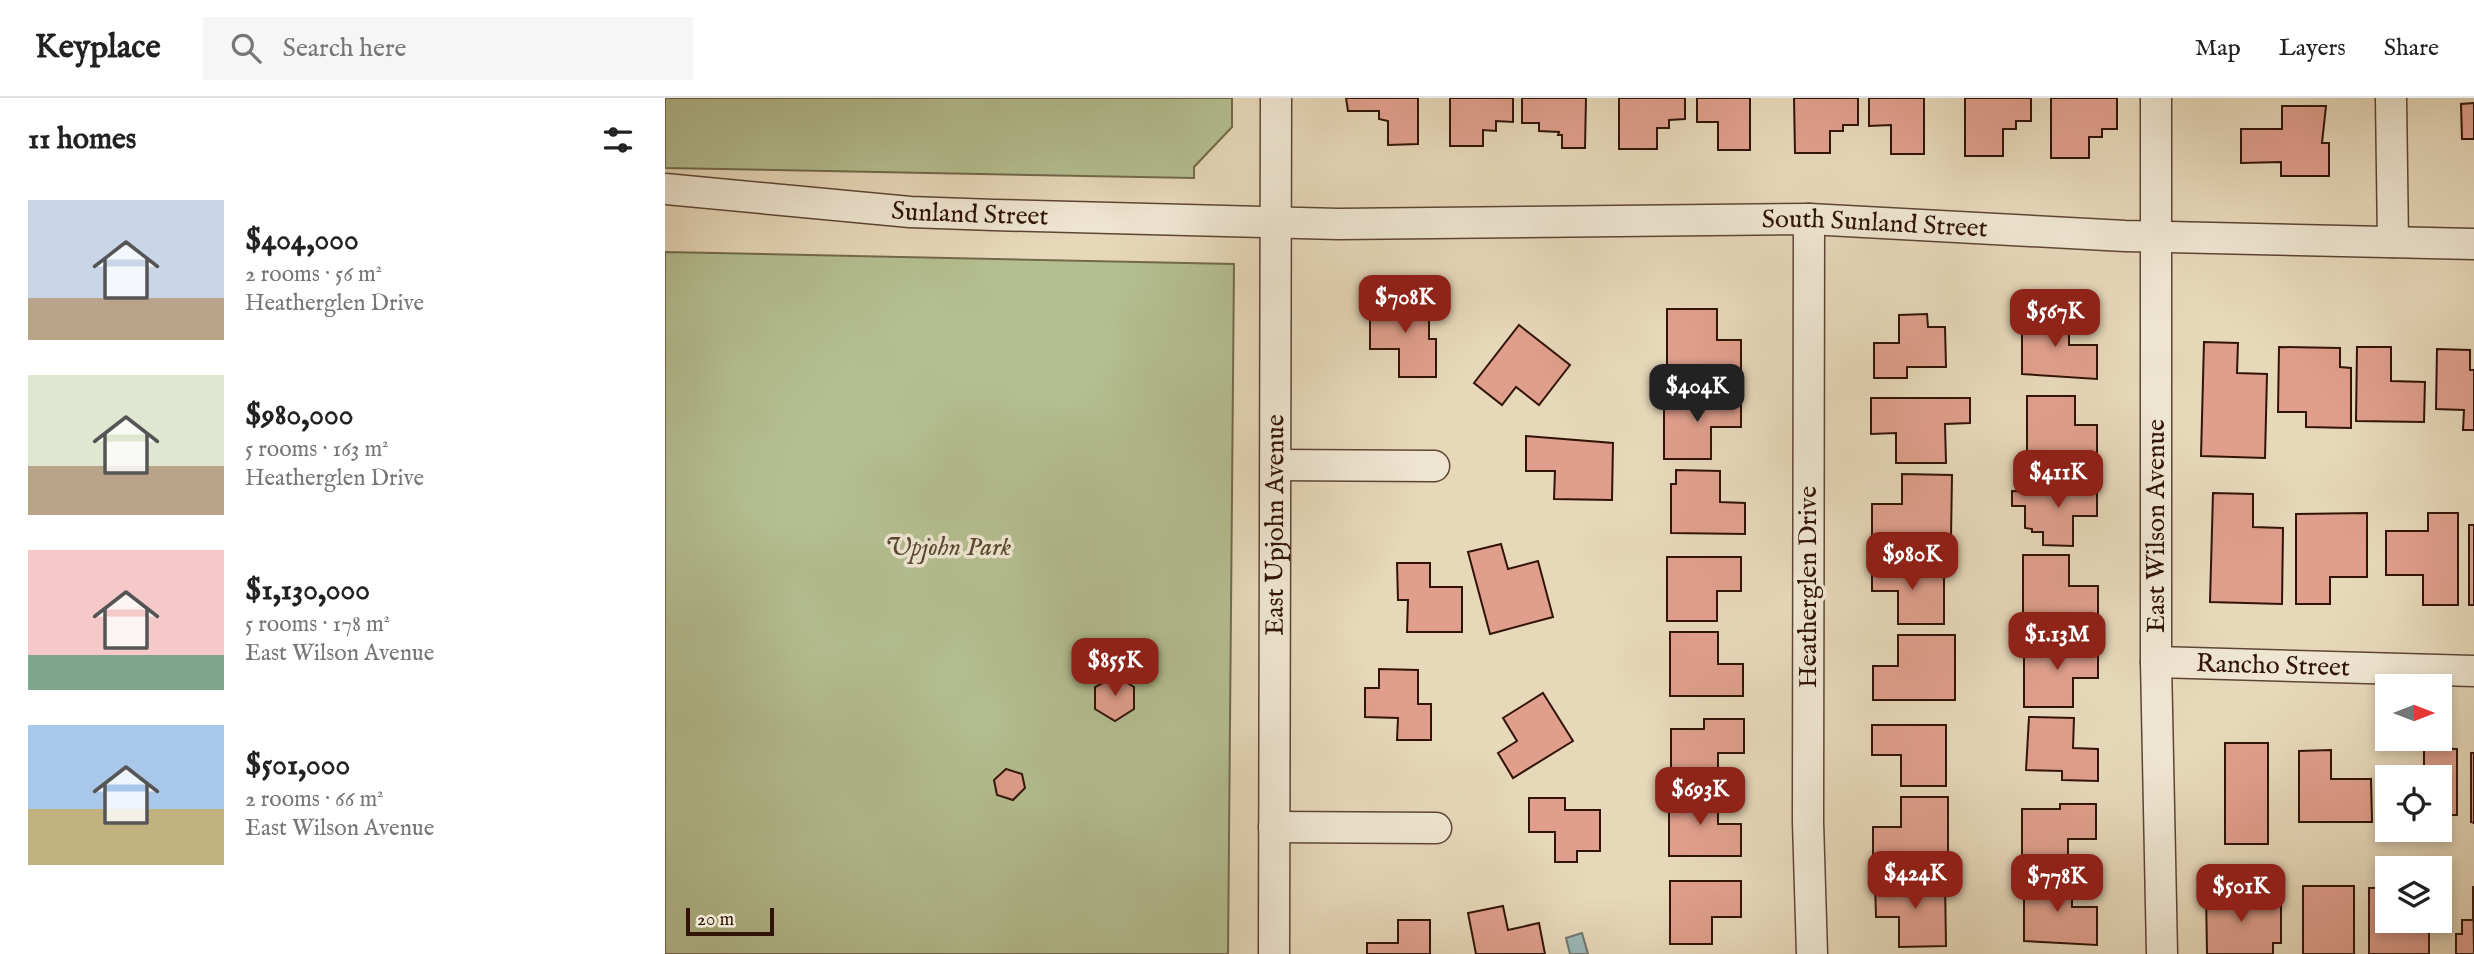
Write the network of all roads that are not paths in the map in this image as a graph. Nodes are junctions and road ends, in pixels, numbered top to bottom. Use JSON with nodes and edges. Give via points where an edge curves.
{"nodes":[{"id":1,"x":1276,"y":98,"type":"edge"},
{"id":2,"x":2156,"y":98,"type":"edge"},
{"id":3,"x":2391,"y":98,"type":"edge"},
{"id":4,"x":665,"y":188,"type":"edge"},
{"id":5,"x":1809,"y":219,"type":"junction"},
{"id":6,"x":1276,"y":223,"type":"junction"},
{"id":7,"x":2156,"y":236,"type":"junction"},
{"id":8,"x":2393,"y":242,"type":"junction"},
{"id":9,"x":2474,"y":244,"type":"edge"},
{"id":10,"x":1276,"y":465,"type":"junction"},
{"id":11,"x":1434,"y":466,"type":"dead end"},
{"id":12,"x":2156,"y":662,"type":"junction"},
{"id":13,"x":2474,"y":671,"type":"edge"},
{"id":14,"x":1274,"y":827,"type":"junction"},
{"id":15,"x":1436,"y":828,"type":"dead end"},
{"id":16,"x":1274,"y":954,"type":"edge"},
{"id":17,"x":1812,"y":954,"type":"edge"},
{"id":18,"x":2162,"y":954,"type":"edge"}],
"edges":[{"from":1,"to":6,"type":"street","name":"East Upjohn Avenue"},
{"from":2,"to":7,"type":"street","name":"East Wilson Avenue"},
{"from":3,"to":8,"type":"street"},
{"from":4,"to":6,"type":"street","name":"Sunland Street","via":[[910,212]]},
{"from":5,"to":6,"type":"street","name":"South Sunland Street"},
{"from":5,"to":7,"type":"street","name":"South Sunland Street"},
{"from":5,"to":17,"type":"street","name":"Heatherglen Drive"},
{"from":6,"to":10,"type":"street","name":"East Upjohn Avenue"},
{"from":7,"to":8,"type":"street","name":"South Sunland Street"},
{"from":7,"to":12,"type":"street","name":"East Wilson Avenue"},
{"from":8,"to":9,"type":"street","name":"South Sunland Street"},
{"from":10,"to":11,"type":"street"},
{"from":10,"to":14,"type":"street","name":"East Upjohn Avenue"},
{"from":12,"to":13,"type":"street","name":"Rancho Street"},
{"from":12,"to":18,"type":"street","name":"East Wilson Avenue"},
{"from":14,"to":15,"type":"street"},
{"from":14,"to":16,"type":"street","name":"East Upjohn Avenue"}]}
